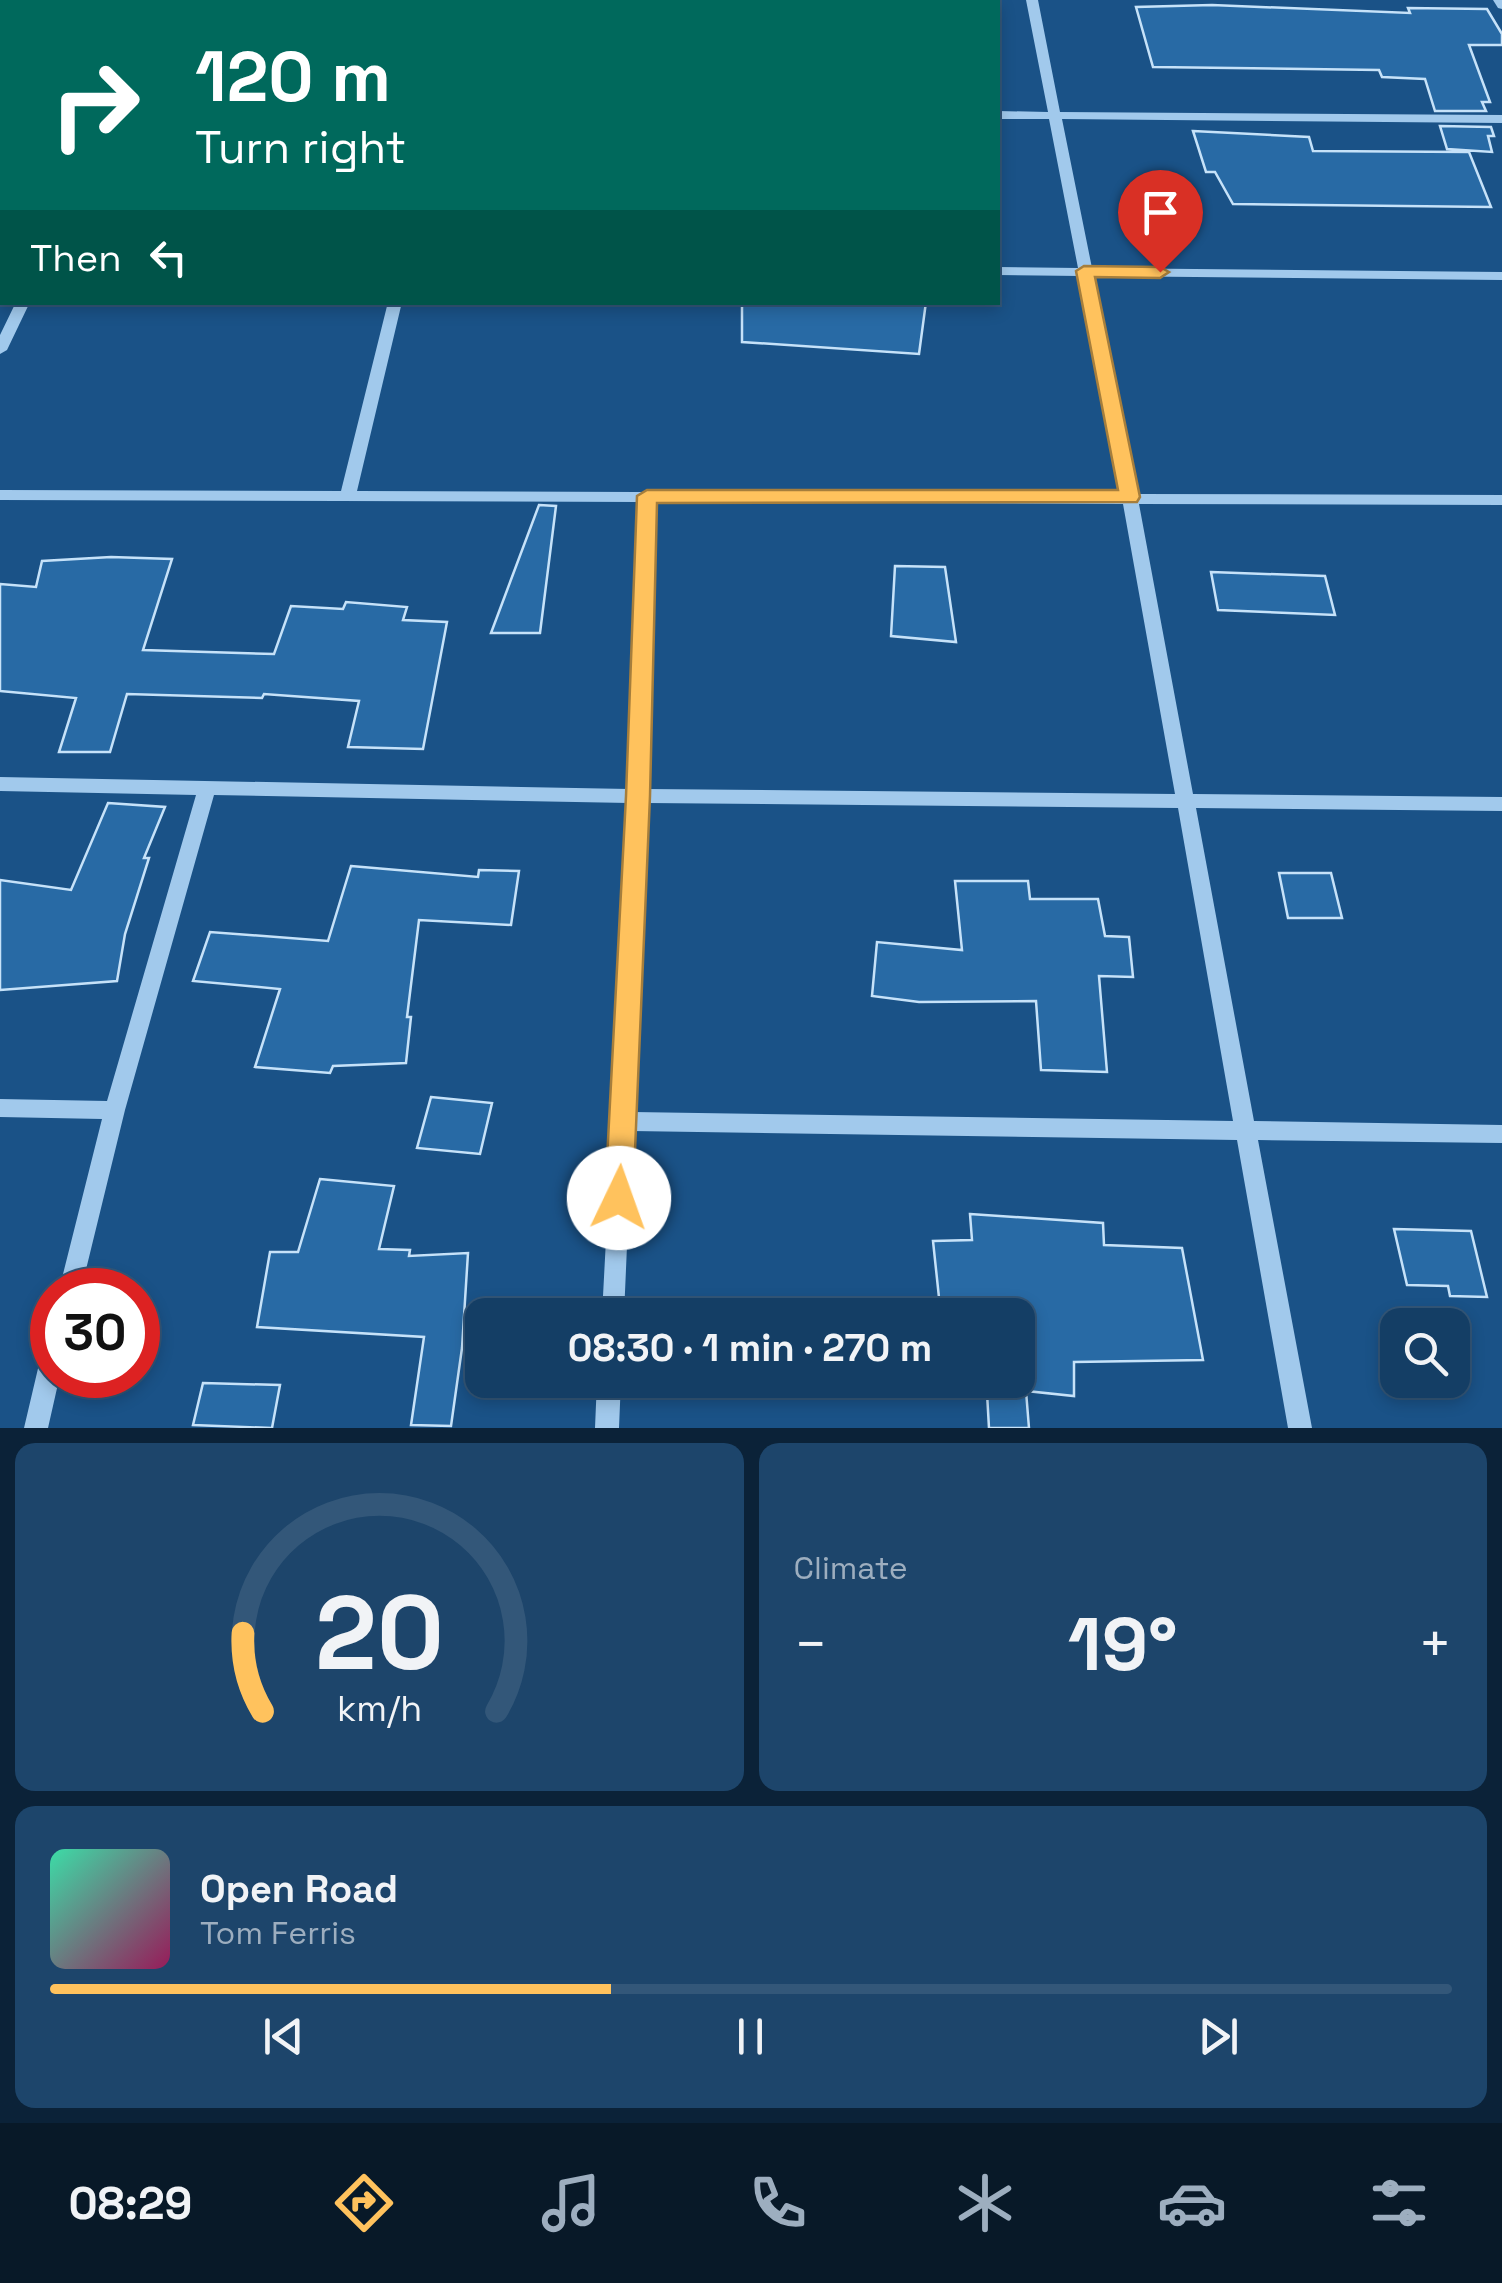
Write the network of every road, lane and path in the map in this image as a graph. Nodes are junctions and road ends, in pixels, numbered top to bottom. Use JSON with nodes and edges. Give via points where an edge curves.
{"nodes":[{"id":1,"x":1032,"y":0,"type":"edge"},
{"id":2,"x":1000,"y":115,"type":"edge"},
{"id":3,"x":1054,"y":115,"type":"junction"},
{"id":4,"x":1502,"y":119,"type":"edge"},
{"id":5,"x":1000,"y":270,"type":"edge"},
{"id":6,"x":1084,"y":271,"type":"junction"},
{"id":7,"x":1502,"y":276,"type":"edge"},
{"id":8,"x":21,"y":305,"type":"edge"},
{"id":9,"x":394,"y":305,"type":"edge"},
{"id":10,"x":0,"y":350,"type":"edge"},
{"id":11,"x":348,"y":494,"type":"junction"},
{"id":12,"x":0,"y":495,"type":"edge"},
{"id":13,"x":647,"y":496,"type":"junction"},
{"id":14,"x":1130,"y":497,"type":"junction"},
{"id":15,"x":1502,"y":500,"type":"edge"},
{"id":16,"x":0,"y":784,"type":"edge"},
{"id":17,"x":207,"y":788,"type":"junction"},
{"id":18,"x":638,"y":796,"type":"junction"},
{"id":19,"x":1185,"y":801,"type":"junction"},
{"id":20,"x":1502,"y":804,"type":"edge"},
{"id":21,"x":0,"y":1108,"type":"edge"},
{"id":22,"x":115,"y":1110,"type":"junction"},
{"id":23,"x":623,"y":1120,"type":"junction"},
{"id":24,"x":1247,"y":1133,"type":"junction"},
{"id":25,"x":1502,"y":1134,"type":"edge"},
{"id":26,"x":76,"y":1268,"type":"edge"},
{"id":27,"x":614,"y":1298,"type":"edge"},
{"id":28,"x":43,"y":1398,"type":"edge"},
{"id":29,"x":609,"y":1398,"type":"edge"},
{"id":30,"x":36,"y":1428,"type":"edge"},
{"id":31,"x":607,"y":1428,"type":"edge"},
{"id":32,"x":1300,"y":1428,"type":"edge"}],
"edges":[{"from":1,"to":3,"type":"street"},
{"from":2,"to":3,"type":"street"},
{"from":3,"to":4,"type":"street"},
{"from":3,"to":6,"type":"street"},
{"from":5,"to":6,"type":"street"},
{"from":6,"to":7,"type":"street"},
{"from":6,"to":14,"type":"street"},
{"from":8,"to":10,"type":"street"},
{"from":9,"to":11,"type":"street"},
{"from":11,"to":12,"type":"street"},
{"from":11,"to":13,"type":"street"},
{"from":13,"to":14,"type":"street"},
{"from":13,"to":18,"type":"street"},
{"from":14,"to":15,"type":"street"},
{"from":14,"to":19,"type":"street"},
{"from":16,"to":17,"type":"street"},
{"from":17,"to":18,"type":"street"},
{"from":17,"to":22,"type":"street"},
{"from":18,"to":19,"type":"street"},
{"from":18,"to":23,"type":"street"},
{"from":19,"to":20,"type":"street"},
{"from":19,"to":24,"type":"street"},
{"from":21,"to":22,"type":"street"},
{"from":22,"to":26,"type":"street"},
{"from":23,"to":24,"type":"street"},
{"from":23,"to":27,"type":"street"},
{"from":24,"to":25,"type":"street"},
{"from":24,"to":32,"type":"street"},
{"from":28,"to":30,"type":"street"},
{"from":29,"to":31,"type":"street"}]}
